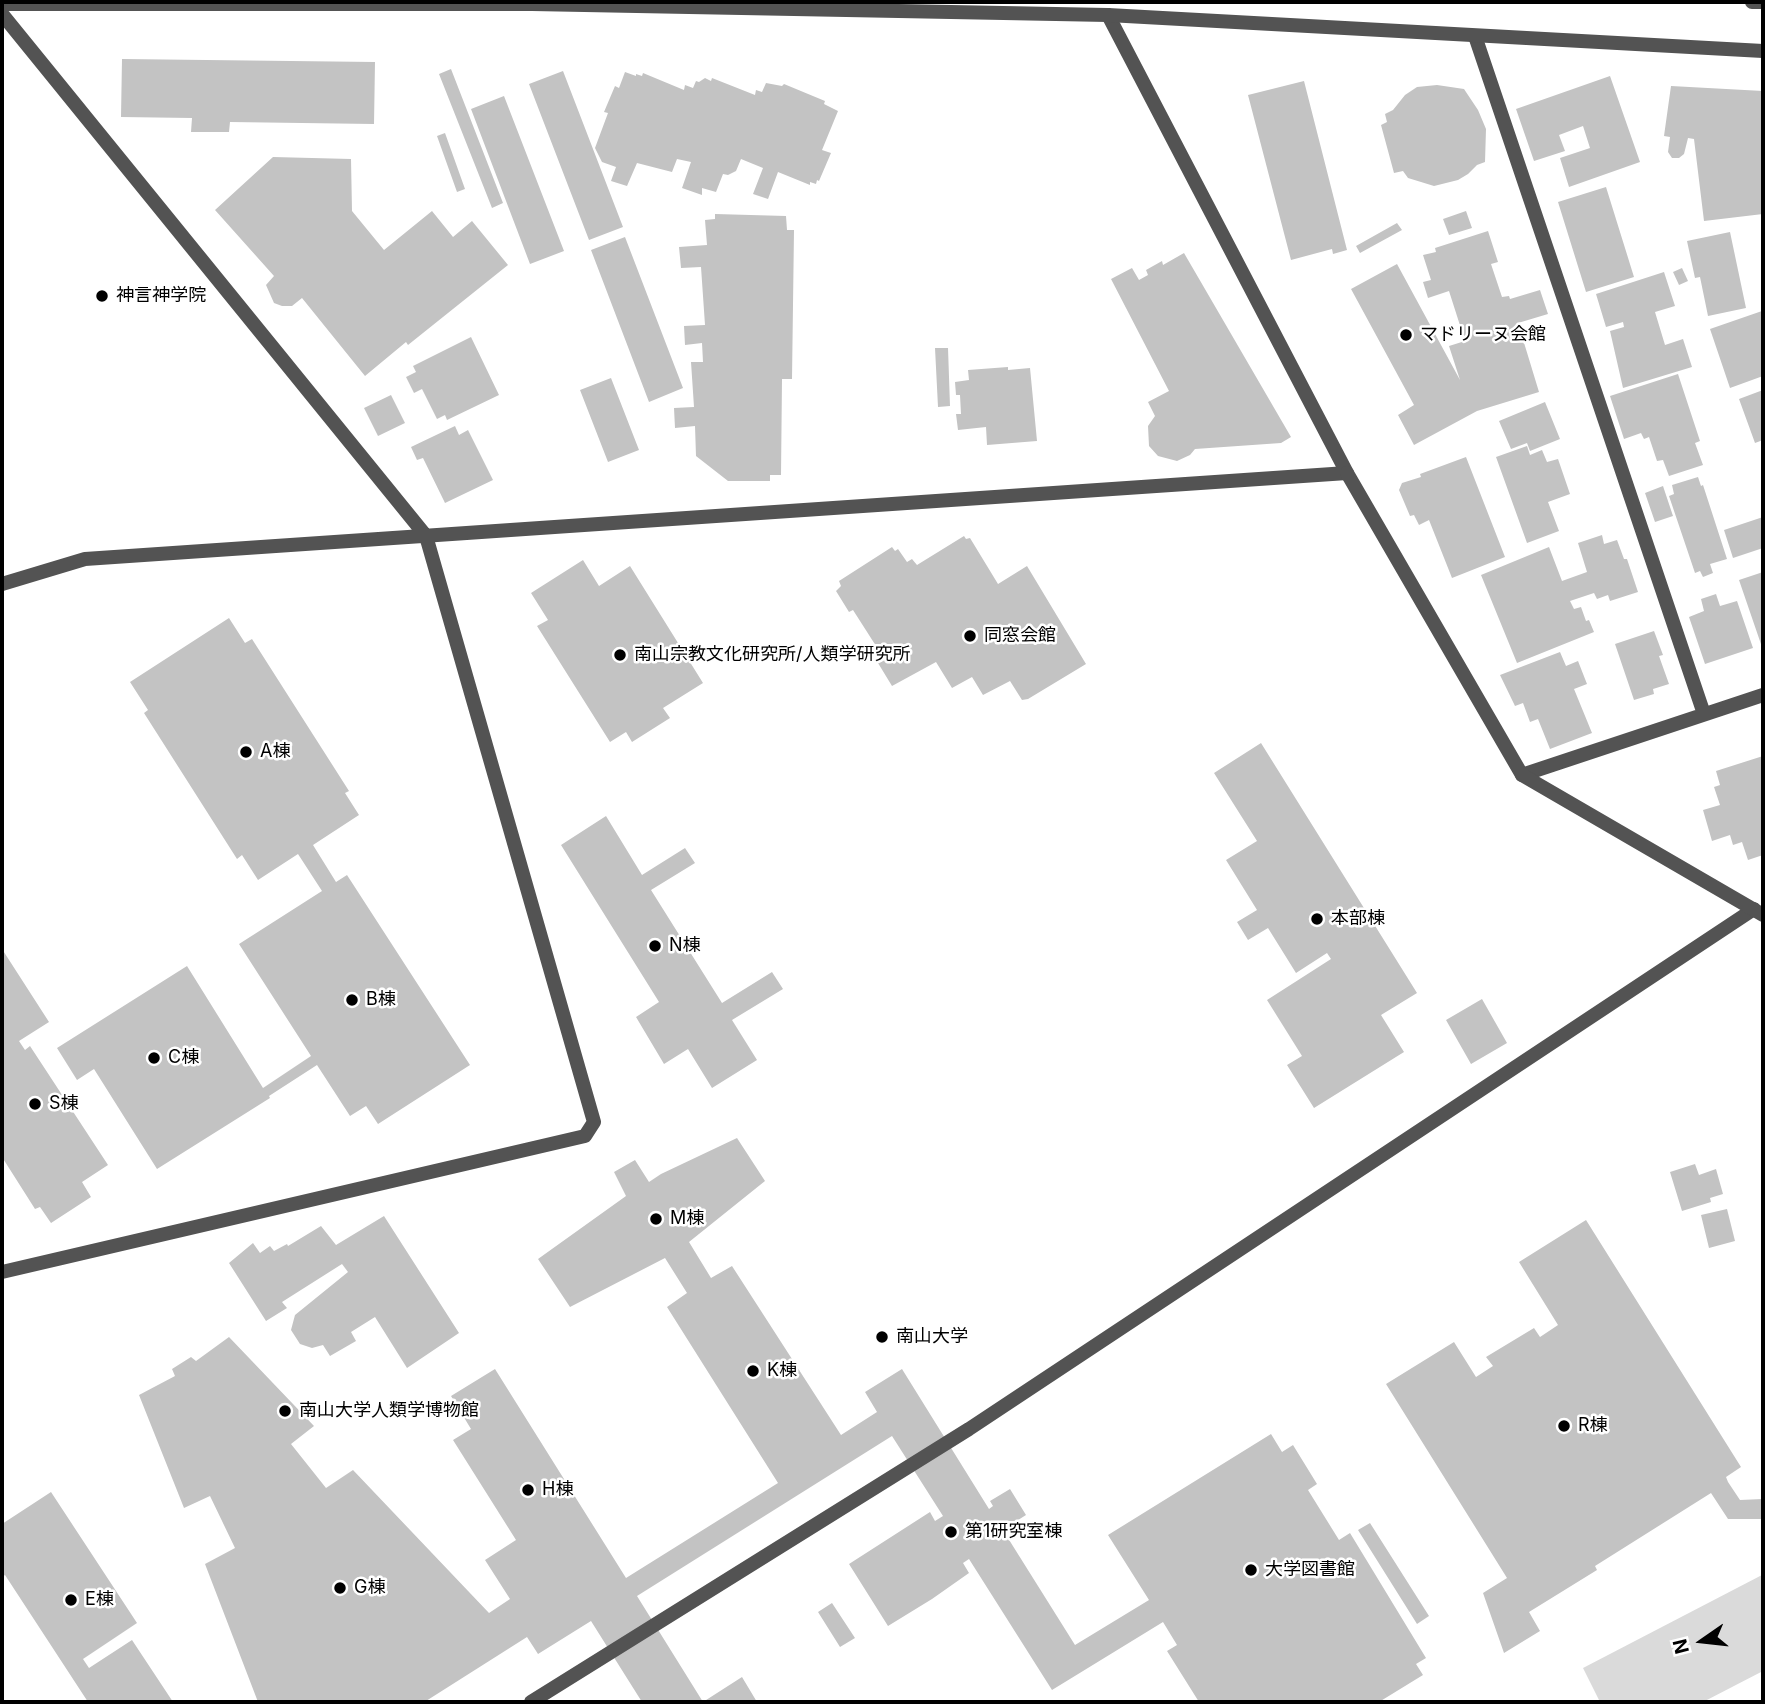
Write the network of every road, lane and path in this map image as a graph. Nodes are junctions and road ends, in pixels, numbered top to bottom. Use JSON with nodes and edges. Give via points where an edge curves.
{"nodes":[{"id":1,"x":1752,"y":2,"type":"edge"},
{"id":2,"x":1763,"y":2,"type":"edge"},
{"id":3,"x":2,"y":4,"type":"edge"},
{"id":4,"x":2,"y":14,"type":"edge"},
{"id":5,"x":1108,"y":15,"type":"junction"},
{"id":6,"x":1475,"y":36,"type":"junction"},
{"id":7,"x":1763,"y":51,"type":"edge"},
{"id":8,"x":1347,"y":472,"type":"junction"},
{"id":9,"x":426,"y":536,"type":"junction"},
{"id":10,"x":2,"y":584,"type":"edge"},
{"id":11,"x":1763,"y":695,"type":"edge"},
{"id":12,"x":1704,"y":714,"type":"junction"},
{"id":13,"x":1522,"y":775,"type":"junction"},
{"id":14,"x":1758,"y":912,"type":"edge"},
{"id":15,"x":2,"y":1272,"type":"edge"},
{"id":16,"x":531,"y":1702,"type":"edge"}],
"edges":[{"from":1,"to":2,"type":"street"},
{"from":3,"to":5,"type":"street","via":[[532,4]]},
{"from":4,"to":9,"type":"street"},
{"from":5,"to":6,"type":"street"},
{"from":5,"to":8,"type":"street"},
{"from":6,"to":7,"type":"street"},
{"from":6,"to":12,"type":"street"},
{"from":8,"to":9,"type":"street"},
{"from":8,"to":13,"type":"street"},
{"from":9,"to":10,"type":"street","via":[[85,559]]},
{"from":9,"to":15,"type":"street","via":[[594,1122],[585,1136]]},
{"from":11,"to":12,"type":"street"},
{"from":12,"to":13,"type":"street"},
{"from":13,"to":14,"type":"street"},
{"from":14,"to":16,"type":"street","via":[[969,1429]]}]}
